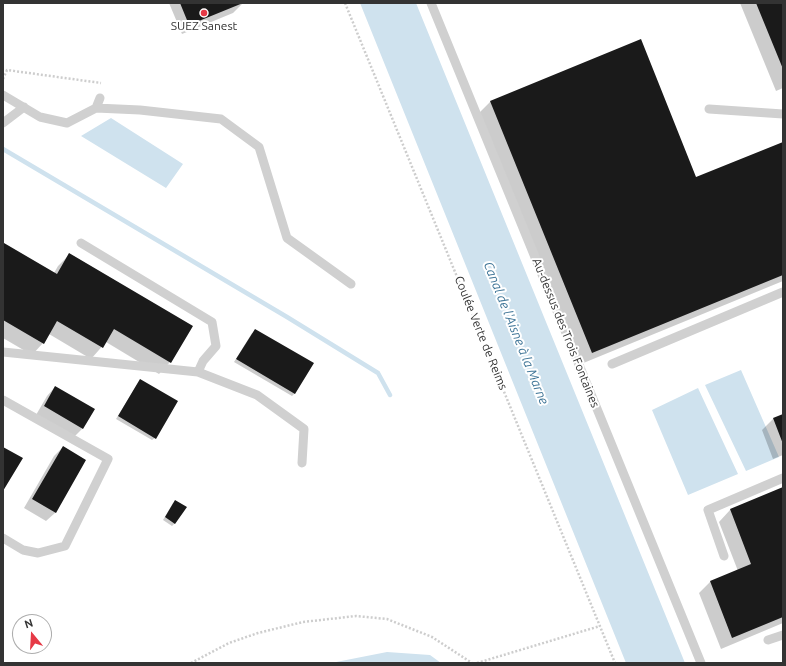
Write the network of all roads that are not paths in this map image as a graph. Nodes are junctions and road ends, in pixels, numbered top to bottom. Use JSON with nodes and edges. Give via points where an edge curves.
{"nodes":[{"id":1,"x":431,"y":3,"type":"edge"},
{"id":2,"x":3,"y":95,"type":"edge"},
{"id":3,"x":100,"y":98,"type":"dead end"},
{"id":4,"x":24,"y":107,"type":"junction"},
{"id":5,"x":96,"y":108,"type":"junction"},
{"id":6,"x":710,"y":109,"type":"dead end"},
{"id":7,"x":783,"y":114,"type":"edge"},
{"id":8,"x":3,"y":123,"type":"edge"},
{"id":9,"x":82,"y":243,"type":"dead end"},
{"id":10,"x":351,"y":284,"type":"dead end"},
{"id":11,"x":783,"y":292,"type":"edge"},
{"id":12,"x":3,"y":352,"type":"edge"},
{"id":13,"x":612,"y":364,"type":"dead end"},
{"id":14,"x":198,"y":372,"type":"junction"},
{"id":15,"x":3,"y":400,"type":"edge"},
{"id":16,"x":302,"y":463,"type":"dead end"},
{"id":17,"x":783,"y":478,"type":"edge"},
{"id":18,"x":3,"y":538,"type":"edge"},
{"id":19,"x":724,"y":556,"type":"dead end"},
{"id":20,"x":783,"y":635,"type":"edge"},
{"id":21,"x":768,"y":640,"type":"dead end"},
{"id":22,"x":701,"y":663,"type":"edge"}],
"edges":[{"from":1,"to":22,"type":"lane","name":"Au-dessus des Trois Fontaines"},
{"from":2,"to":4,"type":"lane"},
{"from":3,"to":5,"type":"lane"},
{"from":4,"to":5,"type":"lane","via":[[40,117],[67,123]]},
{"from":4,"to":8,"type":"lane"},
{"from":5,"to":10,"type":"lane","via":[[221,119],[259,147],[288,238]]},
{"from":6,"to":7,"type":"lane"},
{"from":9,"to":14,"type":"lane","via":[[212,322],[216,346]]},
{"from":11,"to":13,"type":"lane"},
{"from":12,"to":14,"type":"lane"},
{"from":14,"to":16,"type":"lane","via":[[258,395],[304,429]]},
{"from":15,"to":18,"type":"lane","via":[[108,459],[65,546],[38,553],[23,550]]},
{"from":17,"to":19,"type":"lane","via":[[708,510]]},
{"from":20,"to":21,"type":"lane"}]}
